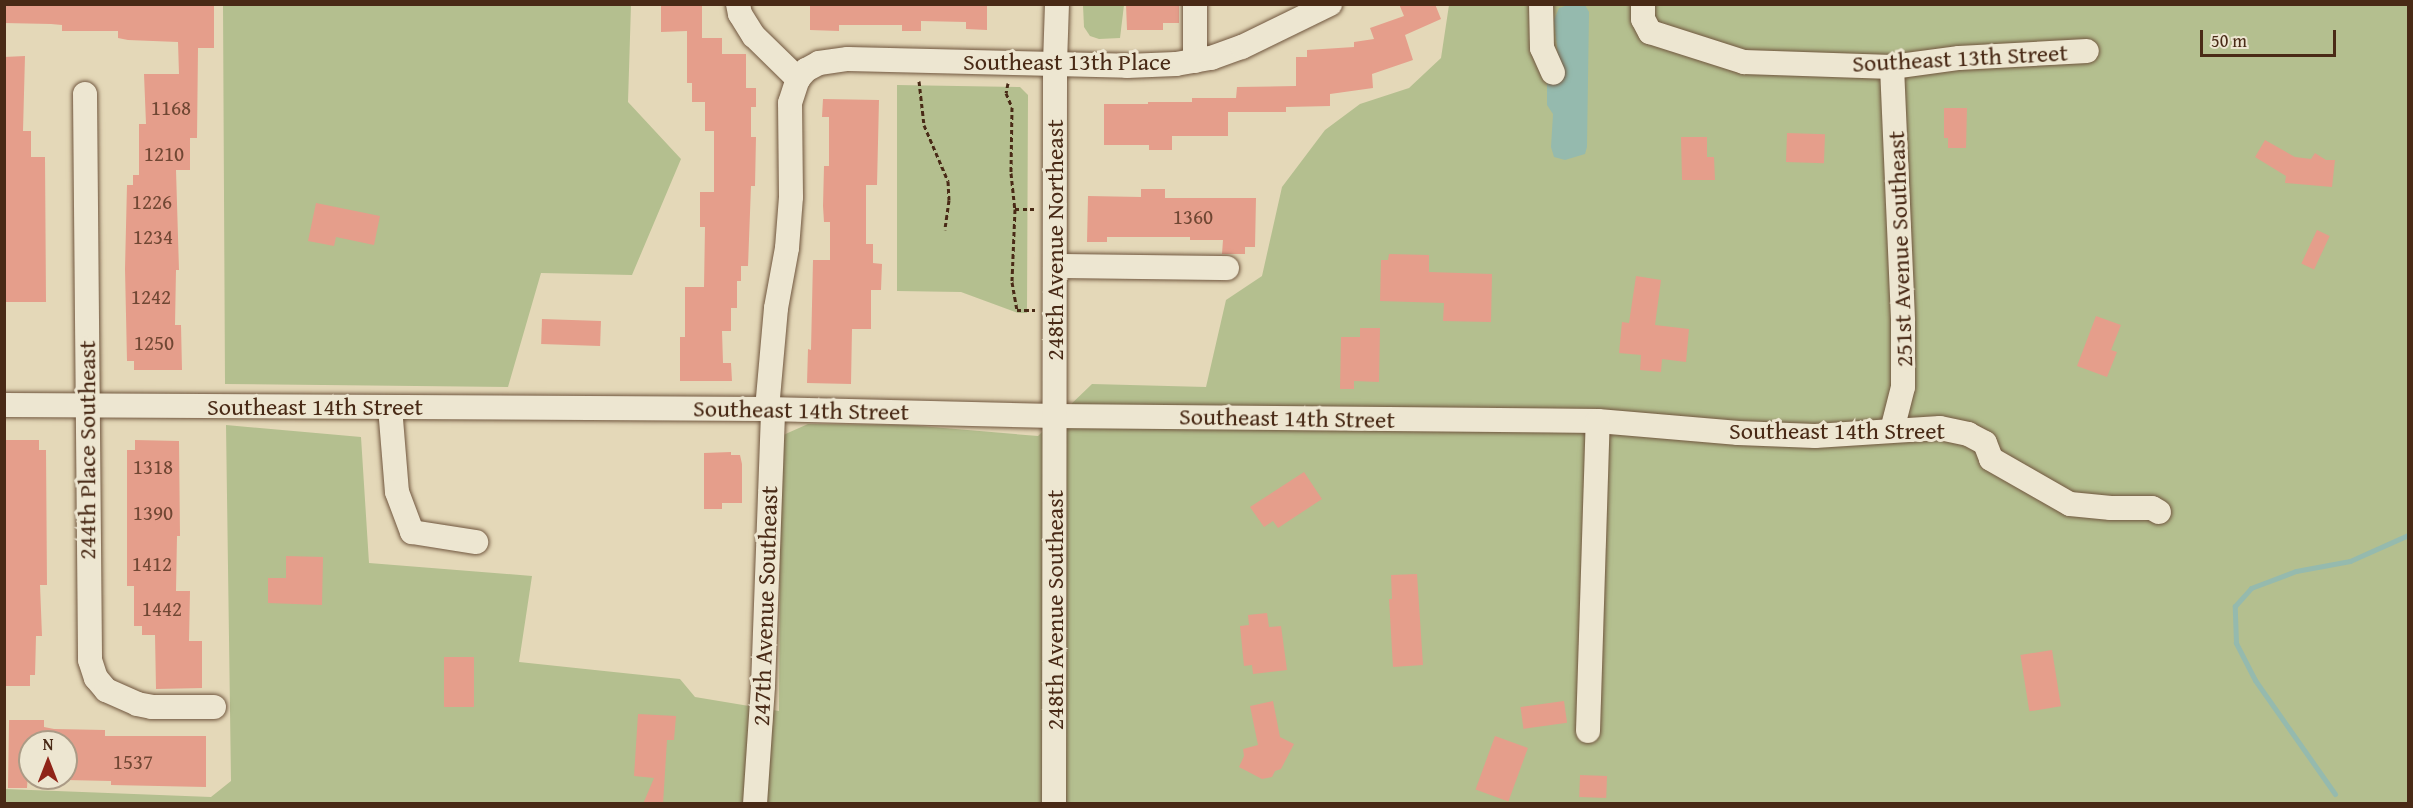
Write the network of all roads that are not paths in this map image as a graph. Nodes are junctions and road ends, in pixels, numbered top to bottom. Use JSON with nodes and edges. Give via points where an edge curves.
{"nodes":[{"id":1,"x":738,"y":4,"type":"edge"},
{"id":2,"x":1058,"y":4,"type":"edge"},
{"id":3,"x":1195,"y":4,"type":"edge"},
{"id":4,"x":1330,"y":4,"type":"edge"},
{"id":5,"x":1541,"y":4,"type":"edge"},
{"id":6,"x":1643,"y":4,"type":"edge"},
{"id":7,"x":2087,"y":51,"type":"dead end"},
{"id":8,"x":1195,"y":61,"type":"junction"},
{"id":9,"x":1055,"y":64,"type":"junction"},
{"id":10,"x":1892,"y":67,"type":"junction"},
{"id":11,"x":1553,"y":73,"type":"dead end"},
{"id":12,"x":798,"y":79,"type":"junction"},
{"id":13,"x":85,"y":94,"type":"dead end"},
{"id":14,"x":1055,"y":266,"type":"junction"},
{"id":15,"x":1227,"y":268,"type":"dead end"},
{"id":16,"x":4,"y":405,"type":"edge"},
{"id":17,"x":87,"y":405,"type":"junction"},
{"id":18,"x":390,"y":407,"type":"junction"},
{"id":19,"x":770,"y":409,"type":"junction"},
{"id":20,"x":1055,"y":416,"type":"junction"},
{"id":21,"x":1598,"y":421,"type":"junction"},
{"id":22,"x":1892,"y":430,"type":"junction"},
{"id":23,"x":2158,"y":512,"type":"dead end"},
{"id":24,"x":476,"y":542,"type":"dead end"},
{"id":25,"x":214,"y":707,"type":"dead end"},
{"id":26,"x":1588,"y":731,"type":"dead end"},
{"id":27,"x":755,"y":804,"type":"edge"},
{"id":28,"x":1054,"y":804,"type":"edge"}],
"edges":[{"from":1,"to":12,"type":"street","via":[[754,36]]},
{"from":2,"to":9,"type":"street","name":"248th Avenue Northeast"},
{"from":3,"to":8,"type":"street"},
{"from":4,"to":8,"type":"street","name":"Southeast 13th Place","via":[[1242,47]]},
{"from":5,"to":11,"type":"street","via":[[1542,48]]},
{"from":6,"to":10,"type":"street","name":"Southeast 13th Street","via":[[1643,19],[1650,32],[1744,62]]},
{"from":7,"to":10,"type":"street","name":"Southeast 13th Street","via":[[1959,58]]},
{"from":8,"to":9,"type":"street","name":"Southeast 13th Place","via":[[1127,66]]},
{"from":9,"to":12,"type":"street","name":"Southeast 13th Place","via":[[848,59],[819,63]]},
{"from":9,"to":14,"type":"street","name":"248th Avenue Northeast"},
{"from":10,"to":22,"type":"street","name":"251st Avenue Southeast","via":[[1904,387]]},
{"from":12,"to":19,"type":"street","name":"247th Avenue Southeast","via":[[790,103],[790,207],[776,308]]},
{"from":13,"to":17,"type":"street","name":"244th Place Southeast"},
{"from":14,"to":15,"type":"street"},
{"from":14,"to":20,"type":"street","name":"248th Avenue Northeast"},
{"from":16,"to":17,"type":"street","name":"Southeast 14th Street"},
{"from":17,"to":18,"type":"street","name":"Southeast 14th Street"},
{"from":17,"to":25,"type":"street","name":"244th Place Southeast","via":[[88,637],[96,678],[106,690],[137,704]]},
{"from":18,"to":19,"type":"street","name":"Southeast 14th Street"},
{"from":18,"to":24,"type":"street","via":[[398,492],[412,532]]},
{"from":19,"to":20,"type":"street","name":"Southeast 14th Street"},
{"from":19,"to":27,"type":"street","name":"247th Avenue Southeast","via":[[763,686]]},
{"from":20,"to":21,"type":"street","name":"Southeast 14th Street"},
{"from":20,"to":28,"type":"street","name":"248th Avenue Southeast"},
{"from":21,"to":22,"type":"street","name":"Southeast 14th Street","via":[[1815,436]]},
{"from":21,"to":26,"type":"street"},
{"from":22,"to":23,"type":"street","name":"Southeast 14th Street","via":[[1940,428],[1968,434],[1984,443],[1991,459],[2070,504],[2152,508]]}]}
